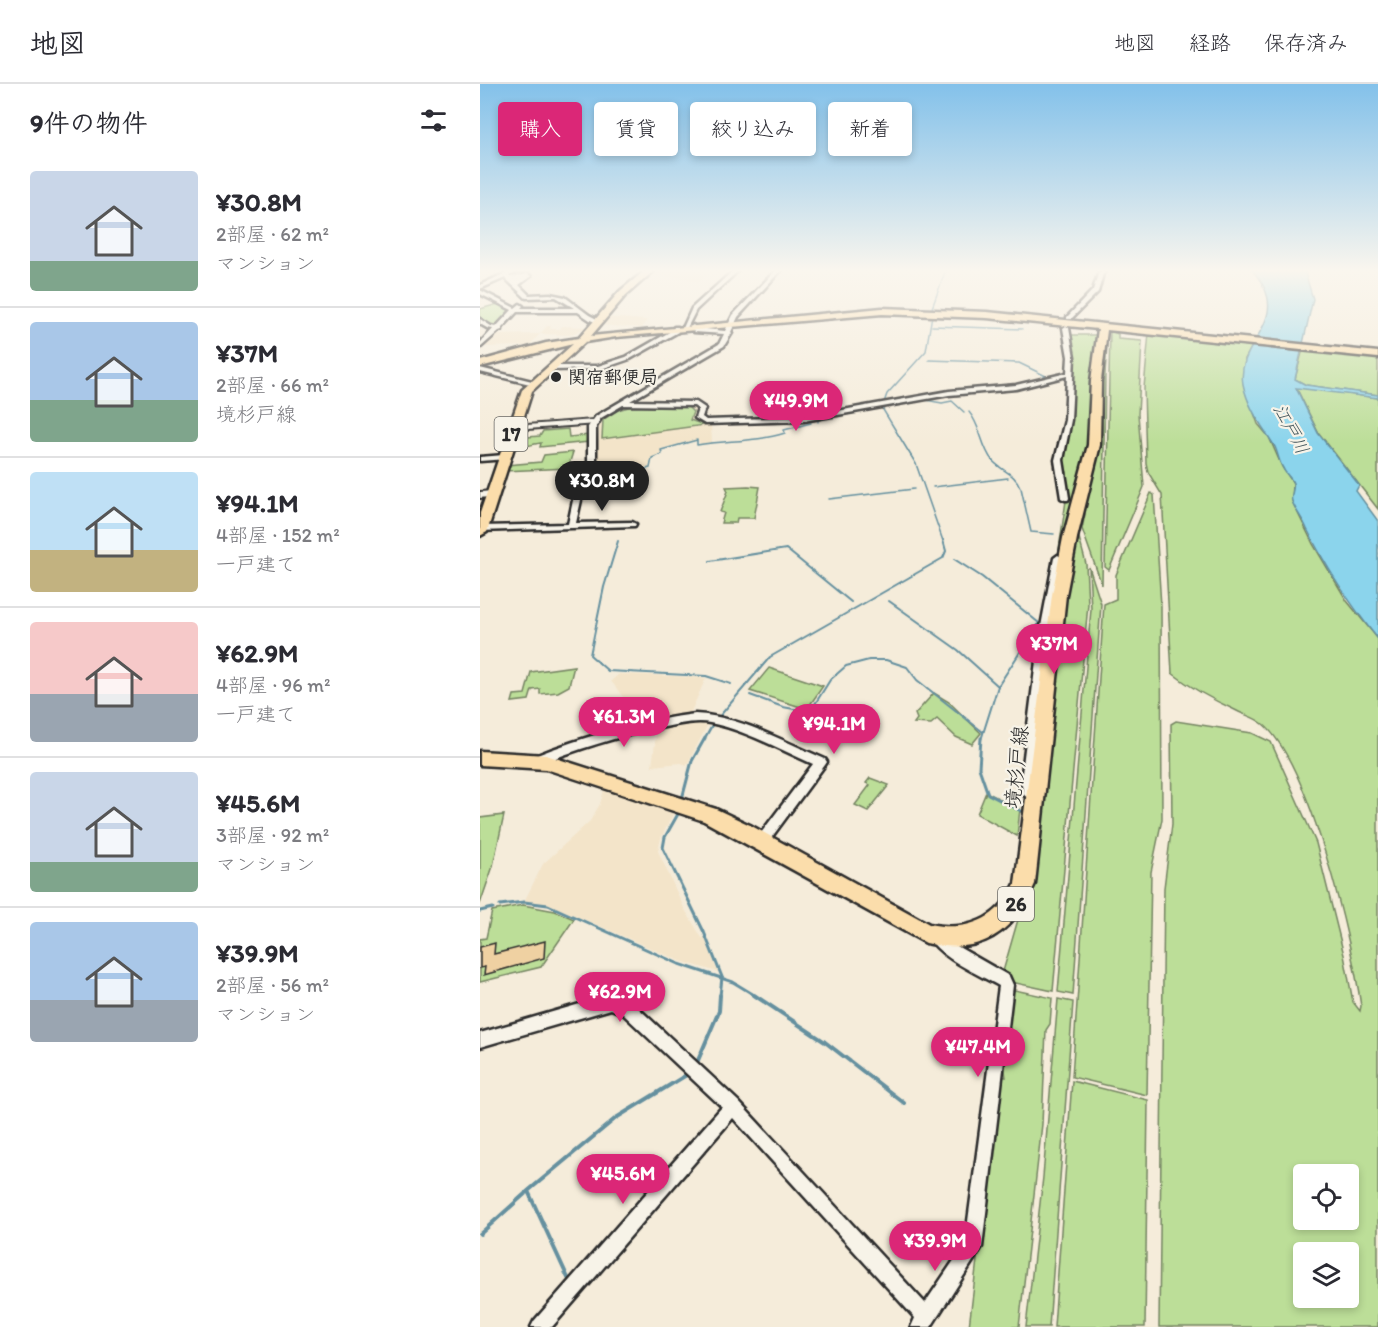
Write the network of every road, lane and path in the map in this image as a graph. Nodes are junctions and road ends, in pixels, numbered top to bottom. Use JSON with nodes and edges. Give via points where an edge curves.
{"nodes":[{"id":1,"x":489,"y":327,"type":"joint"},
{"id":2,"x":593,"y":327,"type":"edge"},
{"id":3,"x":685,"y":327,"type":"junction"},
{"id":4,"x":748,"y":327,"type":"edge"},
{"id":5,"x":1111,"y":327,"type":"joint"},
{"id":6,"x":1066,"y":328,"type":"dead end"},
{"id":7,"x":500,"y":329,"type":"joint"},
{"id":8,"x":729,"y":329,"type":"junction"},
{"id":9,"x":480,"y":331,"type":"edge"},
{"id":10,"x":583,"y":339,"type":"junction"},
{"id":11,"x":480,"y":346,"type":"edge"},
{"id":12,"x":1378,"y":355,"type":"edge"},
{"id":13,"x":480,"y":364,"type":"edge"},
{"id":14,"x":552,"y":368,"type":"junction"},
{"id":15,"x":480,"y":370,"type":"edge"},
{"id":16,"x":1069,"y":374,"type":"junction"},
{"id":17,"x":491,"y":375,"type":"junction"},
{"id":18,"x":480,"y":380,"type":"edge"},
{"id":19,"x":534,"y":383,"type":"junction"},
{"id":20,"x":622,"y":403,"type":"junction"},
{"id":21,"x":594,"y":422,"type":"junction"},
{"id":22,"x":513,"y":428,"type":"junction"},
{"id":23,"x":504,"y":457,"type":"junction"},
{"id":24,"x":480,"y":459,"type":"edge"},
{"id":25,"x":492,"y":494,"type":"junction"},
{"id":26,"x":480,"y":495,"type":"edge"},
{"id":27,"x":1065,"y":498,"type":"dead end"},
{"id":28,"x":632,"y":524,"type":"dead end"},
{"id":29,"x":572,"y":525,"type":"junction"},
{"id":30,"x":480,"y":531,"type":"edge"},
{"id":31,"x":1058,"y":558,"type":"dead end"},
{"id":32,"x":480,"y":758,"type":"edge"},
{"id":33,"x":536,"y":760,"type":"junction"},
{"id":34,"x":1035,"y":799,"type":"junction"},
{"id":35,"x":762,"y":841,"type":"junction"},
{"id":36,"x":935,"y":936,"type":"junction"},
{"id":37,"x":480,"y":1040,"type":"edge"},
{"id":38,"x":733,"y":1107,"type":"junction"},
{"id":39,"x":923,"y":1322,"type":"edge"},
{"id":40,"x":540,"y":1327,"type":"edge"}],
"edges":[{"from":1,"to":7,"type":"street"},
{"from":1,"to":9,"type":"street"},
{"from":2,"to":10,"type":"main road","number":"17"},
{"from":3,"to":8,"type":"main road"},
{"from":3,"to":10,"type":"main road"},
{"from":3,"to":14,"type":"street","via":[[628,358],[599,368]]},
{"from":4,"to":8,"type":"main road"},
{"from":5,"to":12,"type":"main road"},
{"from":5,"to":34,"type":"main road","name":"境杉戸線","number":"26","via":[[1096,374],[1095,445],[1059,595]]},
{"from":6,"to":16,"type":"street","via":[[1071,357]]},
{"from":7,"to":11,"type":"street"},
{"from":8,"to":20,"type":"street","via":[[722,345]]},
{"from":10,"to":13,"type":"main road"},
{"from":10,"to":14,"type":"main road","number":"17"},
{"from":14,"to":19,"type":"main road","number":"17"},
{"from":15,"to":17,"type":"street"},
{"from":16,"to":20,"type":"street","via":[[1016,387],[950,393],[804,419],[715,422],[699,420],[702,408],[696,404]]},
{"from":16,"to":27,"type":"street","via":[[1068,420],[1059,460]]},
{"from":17,"to":18,"type":"street"},
{"from":17,"to":19,"type":"street"},
{"from":19,"to":22,"type":"main road","number":"17","via":[[524,395]]},
{"from":20,"to":21,"type":"street"},
{"from":21,"to":22,"type":"street"},
{"from":21,"to":29,"type":"street","via":[[592,468],[583,472]]},
{"from":22,"to":23,"type":"main road","number":"17"},
{"from":23,"to":24,"type":"street"},
{"from":23,"to":25,"type":"main road","number":"17"},
{"from":25,"to":26,"type":"street"},
{"from":25,"to":30,"type":"main road","number":"17"},
{"from":28,"to":29,"type":"street"},
{"from":29,"to":30,"type":"street"},
{"from":31,"to":34,"type":"street","via":[[1027,781],[1028,792]]},
{"from":32,"to":33,"type":"main road","name":"境杉戸線","number":"26"},
{"from":33,"to":35,"type":"main road","name":"境杉戸線","number":"26","via":[[690,808]]},
{"from":33,"to":35,"type":"street","via":[[556,751],[664,724],[715,721],[821,762]]},
{"from":34,"to":36,"type":"main road","name":"境杉戸線","number":"26","via":[[1025,884],[1014,907],[995,926],[979,934]]},
{"from":35,"to":36,"type":"main road","name":"境杉戸線","number":"26"},
{"from":36,"to":39,"type":"street","via":[[950,950],[1006,985],[973,1247]]},
{"from":37,"to":38,"type":"street","via":[[611,1002],[628,1008],[642,1020]]},
{"from":38,"to":39,"type":"street"},
{"from":38,"to":40,"type":"street"}]}
